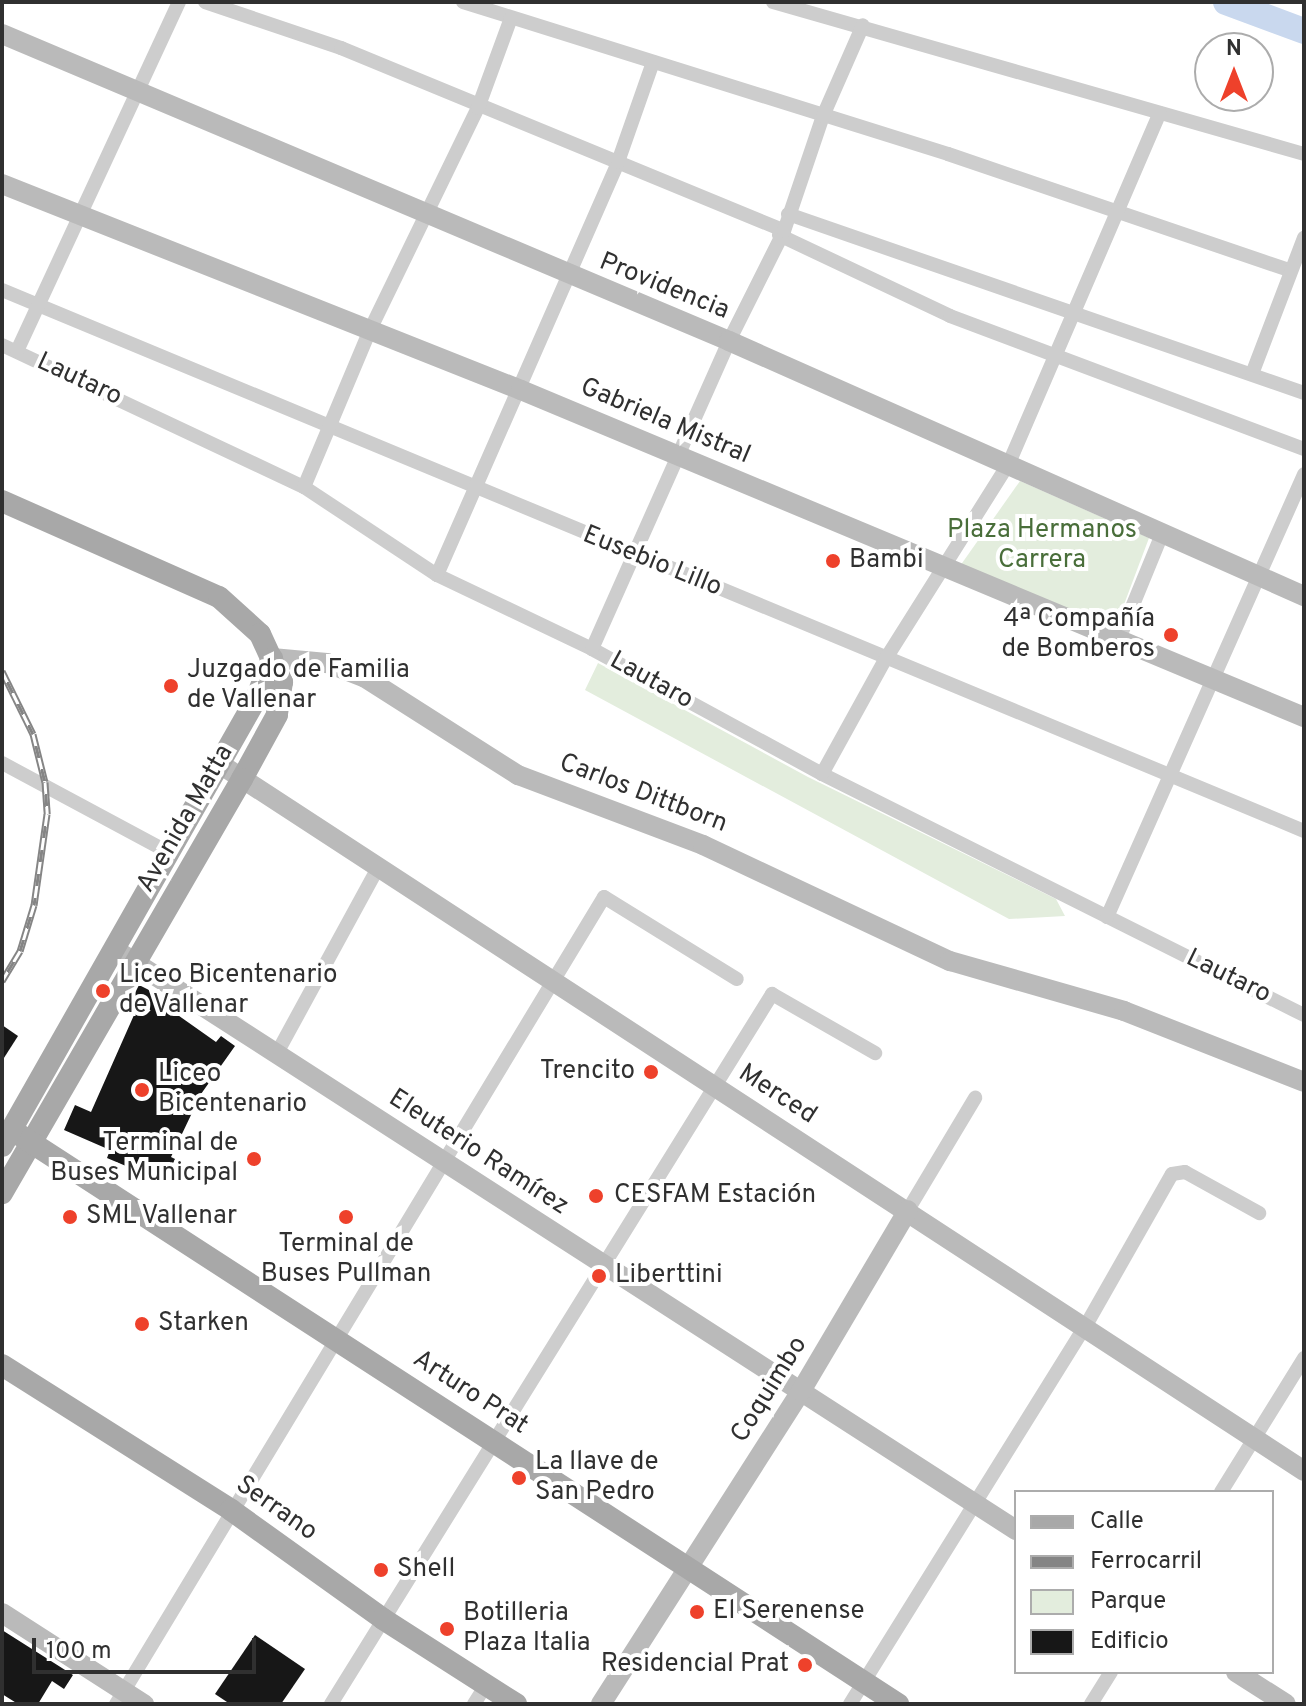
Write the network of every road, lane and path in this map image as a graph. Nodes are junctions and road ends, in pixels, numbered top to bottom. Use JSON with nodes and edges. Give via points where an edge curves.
{"nodes":[{"id":1,"x":179,"y":2,"type":"edge"},
{"id":2,"x":205,"y":2,"type":"edge"},
{"id":3,"x":463,"y":2,"type":"edge"},
{"id":4,"x":773,"y":2,"type":"edge"},
{"id":5,"x":511,"y":18,"type":"junction"},
{"id":6,"x":863,"y":25,"type":"junction"},
{"id":7,"x":2,"y":34,"type":"edge"},
{"id":8,"x":653,"y":62,"type":"junction"},
{"id":9,"x":139,"y":92,"type":"junction"},
{"id":10,"x":478,"y":108,"type":"junction"},
{"id":11,"x":1160,"y":113,"type":"junction"},
{"id":12,"x":823,"y":116,"type":"junction"},
{"id":13,"x":1304,"y":154,"type":"edge"},
{"id":14,"x":618,"y":162,"type":"junction"},
{"id":15,"x":2,"y":184,"type":"edge"},
{"id":16,"x":424,"y":213,"type":"junction"},
{"id":17,"x":788,"y":214,"type":"junction"},
{"id":18,"x":1121,"y":214,"type":"junction"},
{"id":19,"x":80,"y":216,"type":"junction"},
{"id":20,"x":781,"y":233,"type":"junction"},
{"id":21,"x":1304,"y":238,"type":"edge"},
{"id":22,"x":1288,"y":270,"type":"junction"},
{"id":23,"x":565,"y":276,"type":"junction"},
{"id":24,"x":2,"y":290,"type":"edge"},
{"id":25,"x":39,"y":305,"type":"junction"},
{"id":26,"x":1074,"y":311,"type":"junction"},
{"id":27,"x":370,"y":330,"type":"junction"},
{"id":28,"x":729,"y":341,"type":"junction"},
{"id":29,"x":2,"y":345,"type":"edge"},
{"id":30,"x":17,"y":351,"type":"junction"},
{"id":31,"x":1057,"y":353,"type":"junction"},
{"id":32,"x":1252,"y":374,"type":"junction"},
{"id":33,"x":521,"y":390,"type":"junction"},
{"id":34,"x":1304,"y":393,"type":"edge"},
{"id":35,"x":328,"y":425,"type":"junction"},
{"id":36,"x":1304,"y":449,"type":"edge"},
{"id":37,"x":679,"y":456,"type":"junction"},
{"id":38,"x":1009,"y":463,"type":"junction"},
{"id":39,"x":1304,"y":474,"type":"edge"},
{"id":40,"x":304,"y":487,"type":"junction"},
{"id":41,"x":476,"y":491,"type":"junction"},
{"id":42,"x":2,"y":501,"type":"edge"},
{"id":43,"x":1162,"y":534,"type":"junction"},
{"id":44,"x":634,"y":553,"type":"junction"},
{"id":45,"x":945,"y":570,"type":"junction"},
{"id":46,"x":437,"y":575,"type":"junction"},
{"id":47,"x":1257,"y":576,"type":"junction"},
{"id":48,"x":1304,"y":596,"type":"edge"},
{"id":49,"x":1119,"y":639,"type":"junction"},
{"id":50,"x":592,"y":649,"type":"junction"},
{"id":51,"x":272,"y":658,"type":"junction"},
{"id":52,"x":885,"y":660,"type":"junction"},
{"id":53,"x":1213,"y":680,"type":"junction"},
{"id":54,"x":1304,"y":717,"type":"edge"},
{"id":55,"x":2,"y":763,"type":"edge"},
{"id":56,"x":220,"y":764,"type":"junction"},
{"id":57,"x":822,"y":774,"type":"junction"},
{"id":58,"x":1169,"y":775,"type":"junction"},
{"id":59,"x":242,"y":779,"type":"junction"},
{"id":60,"x":1304,"y":831,"type":"edge"},
{"id":61,"x":168,"y":852,"type":"junction"},
{"id":62,"x":379,"y":866,"type":"junction"},
{"id":63,"x":1107,"y":917,"type":"junction"},
{"id":64,"x":114,"y":949,"type":"junction"},
{"id":65,"x":135,"y":962,"type":"junction"},
{"id":66,"x":737,"y":979,"type":"dead end"},
{"id":67,"x":556,"y":982,"type":"junction"},
{"id":68,"x":1304,"y":1015,"type":"edge"},
{"id":69,"x":277,"y":1053,"type":"junction"},
{"id":70,"x":875,"y":1053,"type":"dead end"},
{"id":71,"x":1304,"y":1082,"type":"edge"},
{"id":72,"x":713,"y":1085,"type":"junction"},
{"id":73,"x":975,"y":1098,"type":"dead end"},
{"id":74,"x":7,"y":1138,"type":"edge"},
{"id":75,"x":33,"y":1143,"type":"junction"},
{"id":76,"x":447,"y":1163,"type":"junction"},
{"id":77,"x":2,"y":1193,"type":"edge"},
{"id":78,"x":908,"y":1210,"type":"junction"},
{"id":79,"x":1259,"y":1213,"type":"dead end"},
{"id":80,"x":602,"y":1264,"type":"junction"},
{"id":81,"x":1085,"y":1327,"type":"junction"},
{"id":82,"x":338,"y":1341,"type":"junction"},
{"id":83,"x":1304,"y":1358,"type":"edge"},
{"id":84,"x":2,"y":1365,"type":"edge"},
{"id":85,"x":801,"y":1391,"type":"junction"},
{"id":86,"x":1255,"y":1438,"type":"junction"},
{"id":87,"x":493,"y":1442,"type":"junction"},
{"id":88,"x":1304,"y":1471,"type":"edge"},
{"id":89,"x":1222,"y":1490,"type":"edge"},
{"id":90,"x":975,"y":1504,"type":"junction"},
{"id":91,"x":231,"y":1510,"type":"junction"},
{"id":92,"x":1014,"y":1529,"type":"edge"},
{"id":93,"x":688,"y":1568,"type":"junction"},
{"id":94,"x":2,"y":1613,"type":"edge"},
{"id":95,"x":383,"y":1619,"type":"junction"},
{"id":96,"x":1110,"y":1674,"type":"edge"},
{"id":97,"x":1239,"y":1674,"type":"edge"},
{"id":98,"x":864,"y":1682,"type":"junction"},
{"id":99,"x":480,"y":1695,"type":"edge"},
{"id":100,"x":120,"y":1697,"type":"edge"},
{"id":101,"x":144,"y":1704,"type":"edge"},
{"id":102,"x":331,"y":1704,"type":"edge"},
{"id":103,"x":516,"y":1704,"type":"edge"},
{"id":104,"x":601,"y":1704,"type":"edge"},
{"id":105,"x":850,"y":1704,"type":"edge"},
{"id":106,"x":898,"y":1704,"type":"edge"},
{"id":107,"x":1091,"y":1704,"type":"edge"},
{"id":108,"x":1286,"y":1704,"type":"edge"}],
"edges":[{"from":1,"to":9,"type":"street"},
{"from":2,"to":10,"type":"street","via":[[341,48]]},
{"from":3,"to":5,"type":"street"},
{"from":4,"to":6,"type":"street"},
{"from":5,"to":8,"type":"street"},
{"from":5,"to":10,"type":"street"},
{"from":6,"to":11,"type":"street"},
{"from":6,"to":12,"type":"street"},
{"from":7,"to":9,"type":"street","name":"Providencia"},
{"from":8,"to":12,"type":"street"},
{"from":8,"to":14,"type":"street"},
{"from":9,"to":16,"type":"street","name":"Providencia"},
{"from":9,"to":19,"type":"street"},
{"from":10,"to":14,"type":"street"},
{"from":10,"to":16,"type":"street"},
{"from":11,"to":13,"type":"street"},
{"from":11,"to":18,"type":"street"},
{"from":12,"to":17,"type":"street"},
{"from":12,"to":18,"type":"street"},
{"from":14,"to":20,"type":"street"},
{"from":14,"to":23,"type":"street"},
{"from":15,"to":19,"type":"street","name":"Gabriela Mistral"},
{"from":16,"to":23,"type":"street","name":"Providencia"},
{"from":16,"to":27,"type":"street"},
{"from":17,"to":20,"type":"street"},
{"from":17,"to":26,"type":"street"},
{"from":18,"to":22,"type":"street"},
{"from":18,"to":26,"type":"street"},
{"from":19,"to":25,"type":"street"},
{"from":19,"to":27,"type":"street","name":"Gabriela Mistral"},
{"from":20,"to":28,"type":"street"},
{"from":20,"to":31,"type":"street","via":[[950,316]]},
{"from":21,"to":22,"type":"street"},
{"from":22,"to":32,"type":"street"},
{"from":23,"to":28,"type":"street","name":"Providencia"},
{"from":23,"to":33,"type":"street"},
{"from":24,"to":25,"type":"street","name":"Eusebio Lillo"},
{"from":25,"to":30,"type":"street"},
{"from":25,"to":35,"type":"street","name":"Eusebio Lillo"},
{"from":26,"to":31,"type":"street"},
{"from":26,"to":32,"type":"street"},
{"from":27,"to":33,"type":"street","name":"Gabriela Mistral"},
{"from":27,"to":35,"type":"street"},
{"from":28,"to":37,"type":"street"},
{"from":28,"to":38,"type":"street","name":"Providencia"},
{"from":29,"to":30,"type":"street","name":"Lautaro"},
{"from":30,"to":40,"type":"street","name":"Lautaro"},
{"from":31,"to":36,"type":"street"},
{"from":31,"to":38,"type":"street"},
{"from":32,"to":34,"type":"street"},
{"from":33,"to":37,"type":"street","name":"Gabriela Mistral"},
{"from":33,"to":41,"type":"street"},
{"from":35,"to":40,"type":"street"},
{"from":35,"to":41,"type":"street","name":"Eusebio Lillo"},
{"from":37,"to":44,"type":"street"},
{"from":37,"to":45,"type":"street","name":"Gabriela Mistral"},
{"from":38,"to":43,"type":"street","name":"Providencia"},
{"from":38,"to":45,"type":"street"},
{"from":39,"to":47,"type":"street"},
{"from":40,"to":46,"type":"street","name":"Lautaro"},
{"from":41,"to":44,"type":"street","name":"Eusebio Lillo"},
{"from":41,"to":46,"type":"street"},
{"from":42,"to":51,"type":"main road","via":[[219,597],[243,613]]},
{"from":43,"to":47,"type":"street","name":"Providencia"},
{"from":43,"to":49,"type":"street"},
{"from":44,"to":50,"type":"street"},
{"from":44,"to":52,"type":"street","name":"Eusebio Lillo"},
{"from":45,"to":49,"type":"street","name":"Gabriela Mistral"},
{"from":45,"to":52,"type":"street"},
{"from":46,"to":50,"type":"street","name":"Lautaro"},
{"from":47,"to":48,"type":"street","name":"Providencia"},
{"from":47,"to":53,"type":"street"},
{"from":49,"to":53,"type":"street","name":"Gabriela Mistral"},
{"from":50,"to":57,"type":"street","name":"Lautaro"},
{"from":51,"to":56,"type":"main road","name":"Avenida Matta"},
{"from":51,"to":59,"type":"main road","name":"Avenida Matta","via":[[282,682],[277,715]]},
{"from":51,"to":71,"type":"street","name":"Carlos Dittborn","via":[[327,663],[364,677],[518,775],[703,845],[950,961],[1124,1011]]},
{"from":52,"to":57,"type":"street"},
{"from":52,"to":58,"type":"street","name":"Eusebio Lillo"},
{"from":53,"to":54,"type":"street","name":"Gabriela Mistral"},
{"from":53,"to":58,"type":"street"},
{"from":55,"to":61,"type":"street"},
{"from":56,"to":59,"type":"street","name":"Merced"},
{"from":56,"to":61,"type":"main road","name":"Avenida Matta"},
{"from":57,"to":63,"type":"street","name":"Lautaro"},
{"from":58,"to":60,"type":"street","name":"Eusebio Lillo"},
{"from":58,"to":63,"type":"street"},
{"from":59,"to":62,"type":"street","name":"Merced"},
{"from":59,"to":65,"type":"main road","name":"Avenida Matta"},
{"from":61,"to":64,"type":"main road","name":"Avenida Matta"},
{"from":62,"to":67,"type":"street","name":"Merced"},
{"from":62,"to":69,"type":"street"},
{"from":63,"to":68,"type":"street","name":"Lautaro"},
{"from":64,"to":65,"type":"street","name":"Eleuterio Ramírez"},
{"from":64,"to":74,"type":"main road","name":"Avenida Matta"},
{"from":65,"to":69,"type":"street","name":"Eleuterio Ramírez"},
{"from":65,"to":75,"type":"main road","name":"Avenida Matta"},
{"from":66,"to":67,"type":"street","via":[[604,897]]},
{"from":67,"to":72,"type":"street","name":"Merced"},
{"from":67,"to":76,"type":"street"},
{"from":69,"to":76,"type":"street","name":"Eleuterio Ramírez"},
{"from":70,"to":72,"type":"street","via":[[772,994]]},
{"from":72,"to":78,"type":"street","name":"Merced"},
{"from":72,"to":80,"type":"street"},
{"from":73,"to":78,"type":"street","name":"Coquimbo"},
{"from":74,"to":75,"type":"main road","name":"Arturo Prat"},
{"from":75,"to":77,"type":"main road","name":"Avenida Matta"},
{"from":75,"to":82,"type":"main road","name":"Arturo Prat"},
{"from":76,"to":80,"type":"street","name":"Eleuterio Ramírez"},
{"from":76,"to":82,"type":"street"},
{"from":78,"to":81,"type":"street","name":"Merced"},
{"from":78,"to":85,"type":"street","name":"Coquimbo"},
{"from":79,"to":81,"type":"street","via":[[1185,1172],[1172,1174]]},
{"from":80,"to":85,"type":"street","name":"Eleuterio Ramírez"},
{"from":80,"to":87,"type":"street"},
{"from":81,"to":86,"type":"street","name":"Merced"},
{"from":81,"to":90,"type":"street"},
{"from":82,"to":87,"type":"main road","name":"Arturo Prat"},
{"from":82,"to":91,"type":"street"},
{"from":83,"to":86,"type":"street"},
{"from":84,"to":91,"type":"main road","name":"Serrano"},
{"from":85,"to":90,"type":"street","name":"Eleuterio Ramírez"},
{"from":85,"to":93,"type":"street","name":"Coquimbo"},
{"from":86,"to":88,"type":"street","name":"Merced"},
{"from":86,"to":89,"type":"street"},
{"from":87,"to":93,"type":"main road","name":"Arturo Prat"},
{"from":87,"to":95,"type":"street"},
{"from":90,"to":92,"type":"street","name":"Eleuterio Ramírez"},
{"from":90,"to":98,"type":"street"},
{"from":91,"to":95,"type":"main road","name":"Serrano"},
{"from":91,"to":100,"type":"street"},
{"from":93,"to":98,"type":"main road","name":"Arturo Prat"},
{"from":93,"to":104,"type":"street","name":"Coquimbo"},
{"from":94,"to":100,"type":"street"},
{"from":95,"to":99,"type":"main road","name":"Serrano"},
{"from":95,"to":102,"type":"street"},
{"from":96,"to":107,"type":"street"},
{"from":97,"to":108,"type":"street"},
{"from":98,"to":105,"type":"street"},
{"from":98,"to":106,"type":"main road","name":"Arturo Prat"},
{"from":99,"to":103,"type":"main road","name":"Serrano"},
{"from":100,"to":101,"type":"street"}]}
